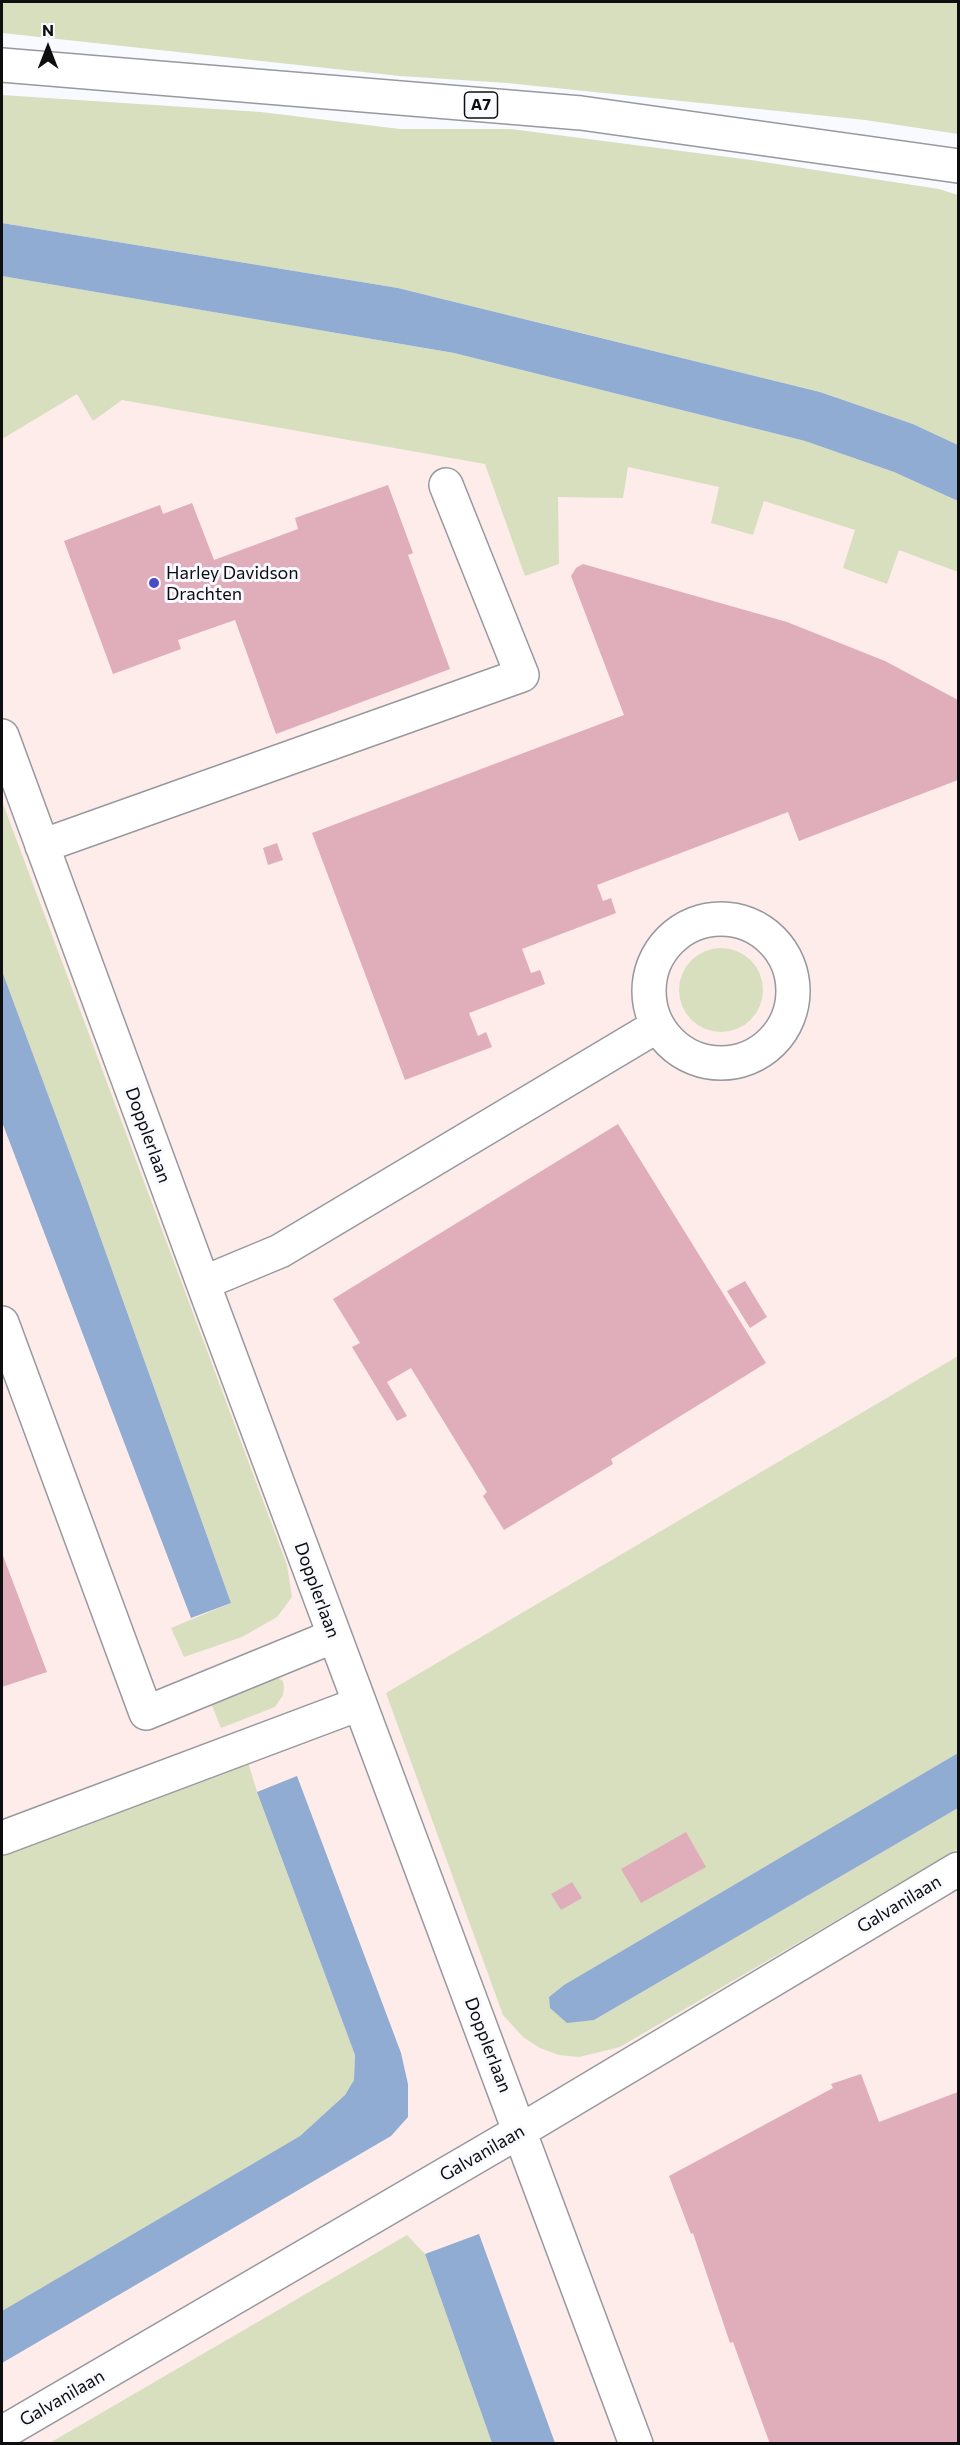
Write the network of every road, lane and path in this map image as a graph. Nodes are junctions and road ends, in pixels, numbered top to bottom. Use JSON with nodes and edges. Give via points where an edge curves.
{"nodes":[{"id":1,"x":2,"y":65,"type":"edge"},
{"id":2,"x":958,"y":166,"type":"edge"},
{"id":3,"x":446,"y":485,"type":"dead end"},
{"id":4,"x":2,"y":736,"type":"edge"},
{"id":5,"x":42,"y":846,"type":"junction"},
{"id":6,"x":657,"y":1026,"type":"junction"},
{"id":7,"x":203,"y":1283,"type":"junction"},
{"id":8,"x":2,"y":1323,"type":"edge"},
{"id":9,"x":334,"y":1636,"type":"junction"},
{"id":10,"x":359,"y":1704,"type":"junction"},
{"id":11,"x":2,"y":1838,"type":"edge"},
{"id":12,"x":958,"y":1869,"type":"edge"},
{"id":13,"x":520,"y":2131,"type":"junction"},
{"id":14,"x":2,"y":2433,"type":"edge"},
{"id":15,"x":636,"y":2444,"type":"edge"}],
"edges":[{"from":1,"to":2,"type":"main road","number":"A7","via":[[580,113]]},
{"from":3,"to":5,"type":"main road","via":[[522,675]]},
{"from":4,"to":5,"type":"main road","name":"Dopplerlaan"},
{"from":5,"to":7,"type":"main road","name":"Dopplerlaan"},
{"from":6,"to":6,"type":"main road","via":[[648,1001],[650,974],[661,949],[680,931],[704,920],[731,919],[756,928],[777,945],[790,968],[793,994],[787,1021],[772,1042],[750,1057],[723,1063],[697,1060],[674,1047]]},
{"from":6,"to":7,"type":"main road","via":[[280,1251]]},
{"from":7,"to":9,"type":"main road","name":"Dopplerlaan"},
{"from":8,"to":9,"type":"main road","via":[[146,1713]]},
{"from":9,"to":10,"type":"main road","name":"Dopplerlaan"},
{"from":10,"to":11,"type":"main road"},
{"from":10,"to":13,"type":"main road","name":"Dopplerlaan"},
{"from":12,"to":13,"type":"main road","name":"Galvanilaan"},
{"from":13,"to":14,"type":"main road","name":"Galvanilaan"},
{"from":13,"to":15,"type":"main road","name":"Dopplerlaan"}]}
